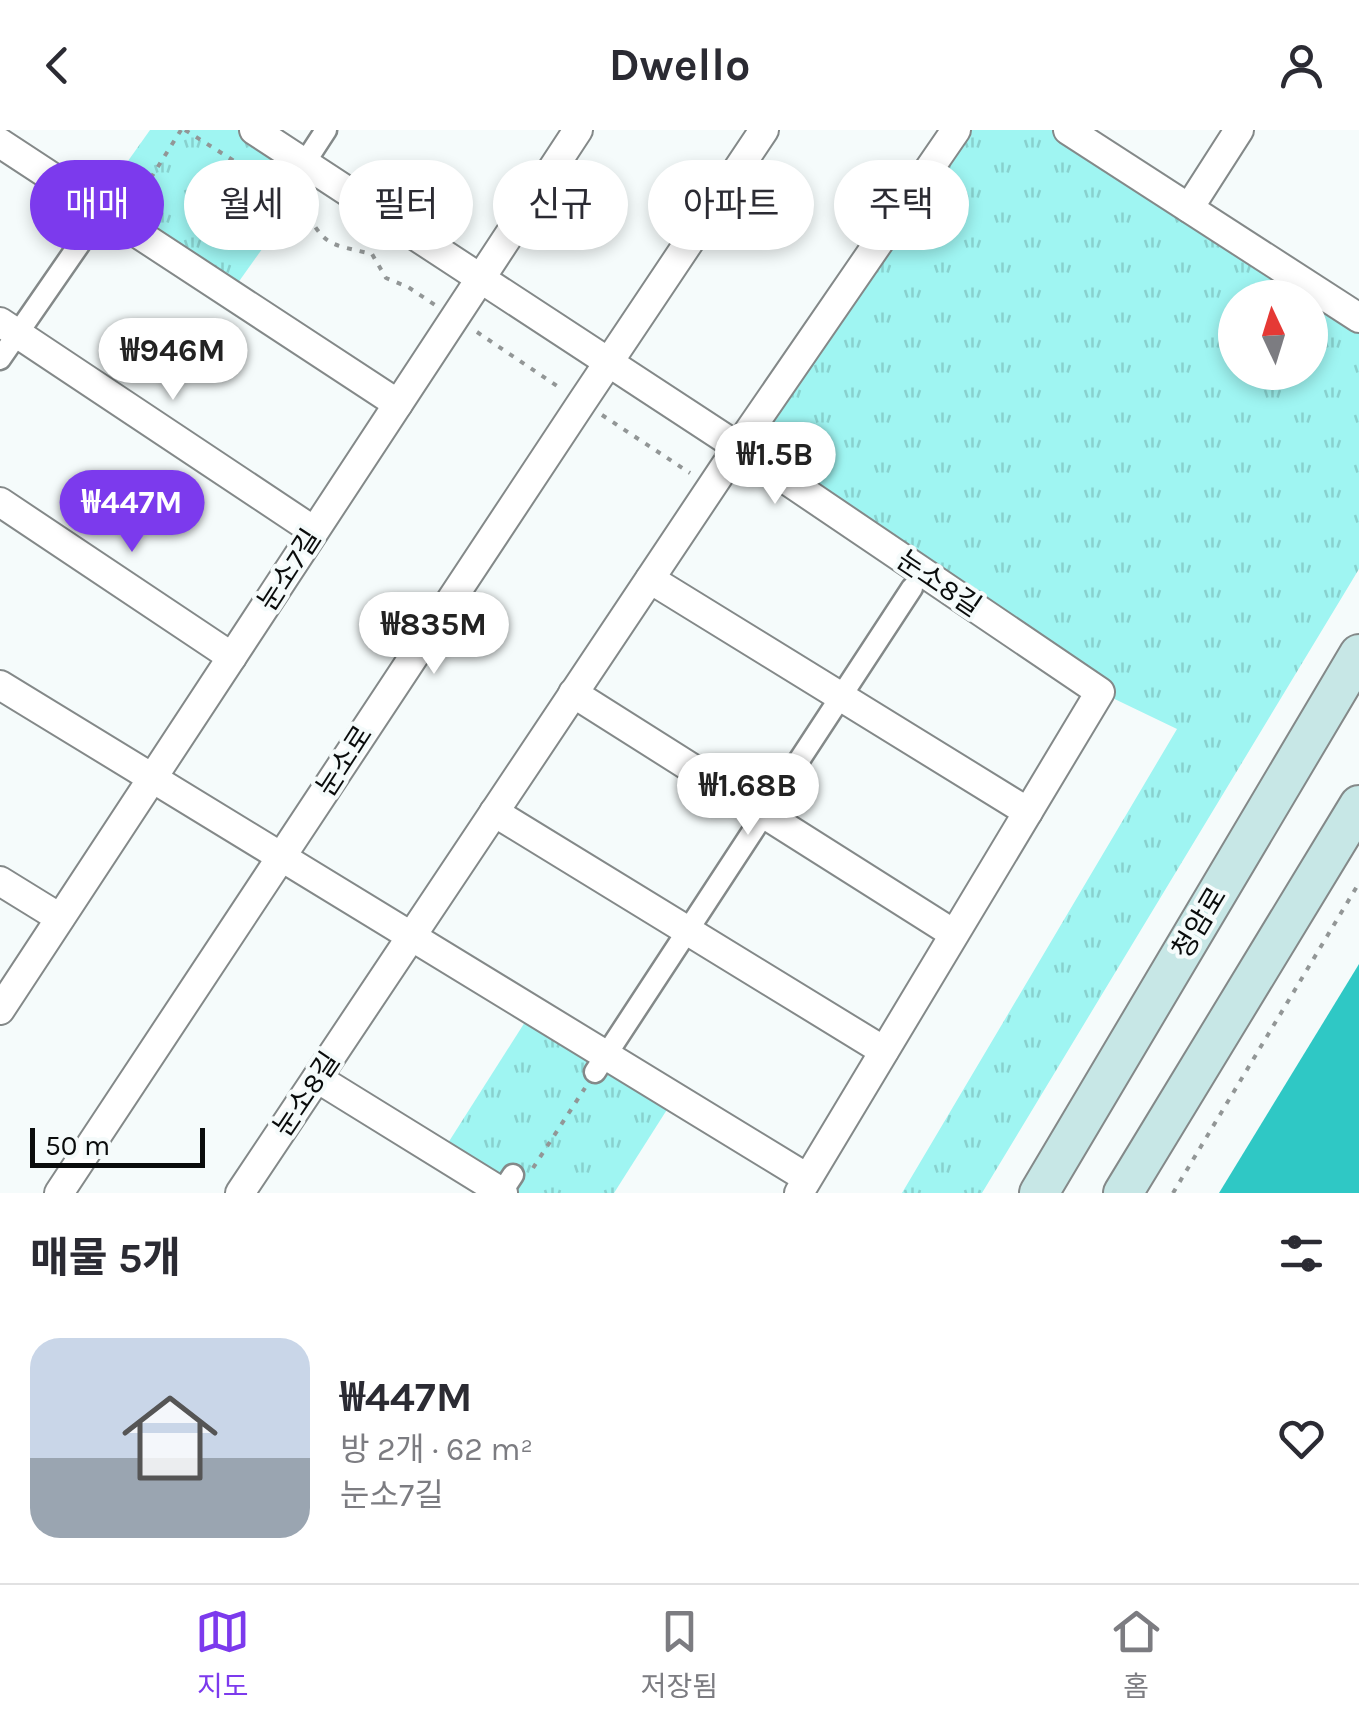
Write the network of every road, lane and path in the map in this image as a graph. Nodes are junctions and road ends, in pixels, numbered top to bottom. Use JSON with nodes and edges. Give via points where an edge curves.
{"nodes":[{"id":1,"x":183,"y":130,"type":"edge"},
{"id":2,"x":254,"y":130,"type":"edge"},
{"id":3,"x":326,"y":130,"type":"edge"},
{"id":4,"x":764,"y":130,"type":"edge"},
{"id":5,"x":956,"y":130,"type":"edge"},
{"id":6,"x":1068,"y":130,"type":"edge"},
{"id":7,"x":1239,"y":130,"type":"edge"},
{"id":8,"x":572,"y":132,"type":"edge"},
{"id":9,"x":0,"y":143,"type":"edge"},
{"id":10,"x":30,"y":160,"type":"edge"},
{"id":11,"x":164,"y":160,"type":"edge"},
{"id":12,"x":232,"y":160,"type":"edge"},
{"id":13,"x":299,"y":160,"type":"edge"},
{"id":14,"x":306,"y":160,"type":"edge"},
{"id":15,"x":319,"y":173,"type":"edge"},
{"id":16,"x":1189,"y":208,"type":"junction"},
{"id":17,"x":319,"y":235,"type":"edge"},
{"id":18,"x":164,"y":243,"type":"edge"},
{"id":19,"x":71,"y":250,"type":"edge"},
{"id":20,"x":480,"y":278,"type":"junction"},
{"id":21,"x":454,"y":317,"type":"junction"},
{"id":22,"x":1359,"y":318,"type":"edge"},
{"id":23,"x":9,"y":328,"type":"edge"},
{"id":24,"x":0,"y":359,"type":"edge"},
{"id":25,"x":608,"y":362,"type":"junction"},
{"id":26,"x":582,"y":402,"type":"junction"},
{"id":27,"x":398,"y":404,"type":"junction"},
{"id":28,"x":738,"y":447,"type":"junction"},
{"id":29,"x":695,"y":477,"type":"dead end"},
{"id":30,"x":0,"y":502,"type":"edge"},
{"id":31,"x":314,"y":531,"type":"junction"},
{"id":32,"x":650,"y":579,"type":"junction"},
{"id":33,"x":912,"y":588,"type":"dead end"},
{"id":34,"x":1359,"y":654,"type":"edge"},
{"id":35,"x":232,"y":657,"type":"junction"},
{"id":36,"x":0,"y":685,"type":"edge"},
{"id":37,"x":574,"y":693,"type":"junction"},
{"id":38,"x":841,"y":697,"type":"junction"},
{"id":39,"x":152,"y":778,"type":"junction"},
{"id":40,"x":1359,"y":806,"type":"edge"},
{"id":41,"x":494,"y":812,"type":"junction"},
{"id":42,"x":1028,"y":812,"type":"junction"},
{"id":43,"x":764,"y":814,"type":"junction"},
{"id":44,"x":281,"y":857,"type":"junction"},
{"id":45,"x":0,"y":882,"type":"edge"},
{"id":46,"x":1359,"y":883,"type":"edge"},
{"id":47,"x":60,"y":918,"type":"junction"},
{"id":48,"x":688,"y":931,"type":"junction"},
{"id":49,"x":954,"y":934,"type":"junction"},
{"id":50,"x":411,"y":936,"type":"junction"},
{"id":51,"x":0,"y":1010,"type":"edge"},
{"id":52,"x":884,"y":1051,"type":"junction"},
{"id":53,"x":601,"y":1064,"type":"junction"},
{"id":54,"x":317,"y":1078,"type":"junction"},
{"id":55,"x":803,"y":1186,"type":"edge"},
{"id":56,"x":505,"y":1188,"type":"edge"},
{"id":57,"x":59,"y":1193,"type":"edge"},
{"id":58,"x":240,"y":1193,"type":"edge"},
{"id":59,"x":1040,"y":1193,"type":"edge"},
{"id":60,"x":1123,"y":1193,"type":"edge"},
{"id":61,"x":1173,"y":1193,"type":"edge"}],
"edges":[{"from":1,"to":11,"type":"path"},
{"from":1,"to":12,"type":"path"},
{"from":2,"to":13,"type":"street"},
{"from":3,"to":14,"type":"street"},
{"from":4,"to":25,"type":"street","name":"눈소로"},
{"from":5,"to":28,"type":"street"},
{"from":6,"to":16,"type":"street"},
{"from":7,"to":16,"type":"street"},
{"from":8,"to":20,"type":"street","name":"눈소7길"},
{"from":9,"to":10,"type":"street"},
{"from":15,"to":20,"type":"street"},
{"from":16,"to":22,"type":"street"},
{"from":17,"to":21,"type":"path","via":[[372,254],[386,278]]},
{"from":18,"to":27,"type":"street"},
{"from":19,"to":23,"type":"street"},
{"from":20,"to":21,"type":"street","name":"눈소7길"},
{"from":20,"to":25,"type":"street"},
{"from":21,"to":26,"type":"path"},
{"from":21,"to":27,"type":"street","name":"눈소7길"},
{"from":23,"to":24,"type":"street"},
{"from":23,"to":31,"type":"street"},
{"from":25,"to":26,"type":"street","name":"눈소로"},
{"from":25,"to":28,"type":"street"},
{"from":26,"to":29,"type":"path"},
{"from":26,"to":44,"type":"street","name":"눈소로"},
{"from":27,"to":31,"type":"street","name":"눈소7길"},
{"from":28,"to":32,"type":"street","name":"눈소8길"},
{"from":28,"to":42,"type":"street","name":"눈소8길","via":[[1100,692]]},
{"from":30,"to":35,"type":"street"},
{"from":31,"to":35,"type":"street","name":"눈소7길"},
{"from":32,"to":37,"type":"street","name":"눈소8길"},
{"from":32,"to":38,"type":"street"},
{"from":33,"to":38,"type":"street"},
{"from":34,"to":59,"type":"main road","name":"청암로"},
{"from":35,"to":39,"type":"street","name":"눈소7길"},
{"from":36,"to":39,"type":"street"},
{"from":37,"to":41,"type":"street","name":"눈소8길"},
{"from":37,"to":43,"type":"street"},
{"from":38,"to":42,"type":"street"},
{"from":38,"to":43,"type":"street"},
{"from":39,"to":44,"type":"street"},
{"from":39,"to":47,"type":"street","name":"눈소7길"},
{"from":40,"to":60,"type":"main road"},
{"from":41,"to":48,"type":"street"},
{"from":41,"to":50,"type":"street","name":"눈소8길"},
{"from":42,"to":49,"type":"street","name":"눈소8길"},
{"from":43,"to":48,"type":"street"},
{"from":43,"to":49,"type":"street"},
{"from":44,"to":50,"type":"street"},
{"from":44,"to":57,"type":"street","name":"눈소로"},
{"from":45,"to":47,"type":"street"},
{"from":46,"to":61,"type":"path"},
{"from":47,"to":51,"type":"street","name":"눈소7길"},
{"from":48,"to":52,"type":"street"},
{"from":48,"to":53,"type":"street"},
{"from":49,"to":52,"type":"street","name":"눈소8길"},
{"from":50,"to":53,"type":"street"},
{"from":50,"to":54,"type":"street","name":"눈소8길"},
{"from":52,"to":55,"type":"street","name":"눈소8길"},
{"from":53,"to":55,"type":"street"},
{"from":53,"to":56,"type":"path","via":[[524,1182]]},
{"from":54,"to":56,"type":"street"},
{"from":54,"to":58,"type":"street","name":"눈소8길"}]}
